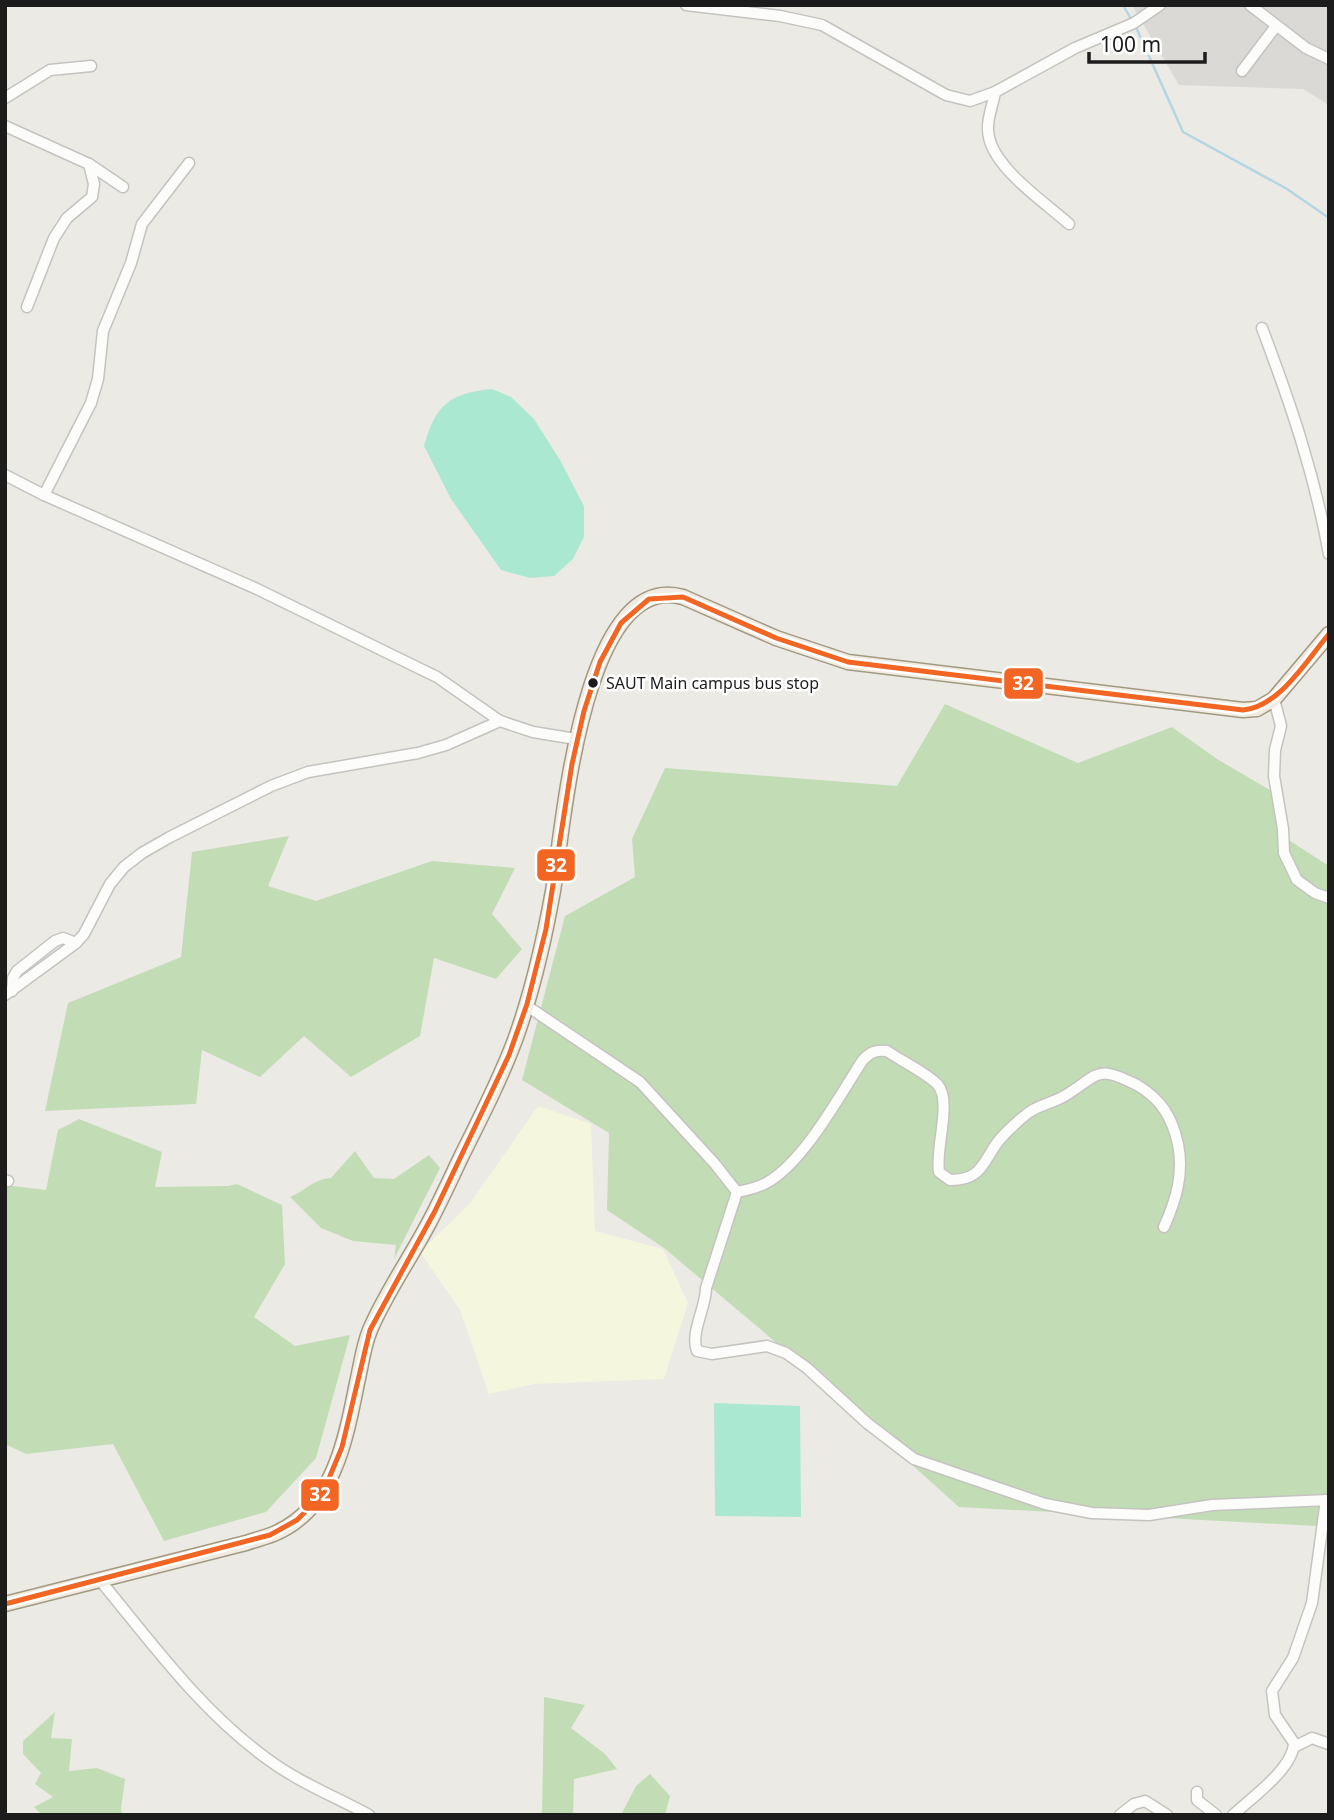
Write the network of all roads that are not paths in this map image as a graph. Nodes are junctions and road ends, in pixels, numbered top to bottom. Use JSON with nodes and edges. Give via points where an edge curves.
{"nodes":[{"id":1,"x":686,"y":5,"type":"edge"},
{"id":2,"x":1160,"y":5,"type":"edge"},
{"id":3,"x":1250,"y":5,"type":"edge"},
{"id":4,"x":1276,"y":26,"type":"junction"},
{"id":5,"x":1329,"y":60,"type":"edge"},
{"id":6,"x":91,"y":66,"type":"dead end"},
{"id":7,"x":1242,"y":71,"type":"dead end"},
{"id":8,"x":995,"y":92,"type":"junction"},
{"id":9,"x":5,"y":98,"type":"edge"},
{"id":10,"x":5,"y":126,"type":"edge"},
{"id":11,"x":189,"y":163,"type":"dead end"},
{"id":12,"x":89,"y":164,"type":"junction"},
{"id":13,"x":123,"y":187,"type":"dead end"},
{"id":14,"x":1069,"y":224,"type":"dead end"},
{"id":15,"x":27,"y":307,"type":"dead end"},
{"id":16,"x":1262,"y":328,"type":"dead end"},
{"id":17,"x":8,"y":480,"type":"edge"},
{"id":18,"x":44,"y":495,"type":"junction"},
{"id":19,"x":1329,"y":554,"type":"edge"},
{"id":20,"x":1329,"y":634,"type":"edge"},
{"id":21,"x":1274,"y":699,"type":"junction"},
{"id":22,"x":500,"y":721,"type":"junction"},
{"id":23,"x":576,"y":739,"type":"junction"},
{"id":24,"x":1329,"y":898,"type":"edge"},
{"id":25,"x":76,"y":943,"type":"junction"},
{"id":26,"x":40,"y":954,"type":"junction"},
{"id":27,"x":63,"y":954,"type":"junction"},
{"id":28,"x":9,"y":993,"type":"edge"},
{"id":29,"x":527,"y":1006,"type":"junction"},
{"id":30,"x":737,"y":1192,"type":"junction"},
{"id":31,"x":1164,"y":1227,"type":"dead end"},
{"id":32,"x":1328,"y":1500,"type":"edge"},
{"id":33,"x":99,"y":1580,"type":"junction"},
{"id":34,"x":5,"y":1604,"type":"edge"},
{"id":35,"x":1329,"y":1744,"type":"edge"},
{"id":36,"x":1294,"y":1747,"type":"junction"},
{"id":37,"x":1197,"y":1791,"type":"dead end"},
{"id":38,"x":1244,"y":1804,"type":"junction"},
{"id":39,"x":369,"y":1815,"type":"edge"},
{"id":40,"x":1120,"y":1815,"type":"edge"},
{"id":41,"x":1167,"y":1815,"type":"edge"},
{"id":42,"x":1216,"y":1815,"type":"edge"},
{"id":43,"x":1233,"y":1815,"type":"edge"},
{"id":44,"x":1251,"y":1815,"type":"edge"}],
"edges":[{"from":1,"to":8,"type":"street","via":[[822,25],[946,95],[970,102]]},
{"from":2,"to":8,"type":"street","via":[[1134,23]]},
{"from":3,"to":4,"type":"street"},
{"from":4,"to":5,"type":"street"},
{"from":4,"to":7,"type":"street"},
{"from":6,"to":9,"type":"street","via":[[50,70]]},
{"from":8,"to":14,"type":"street","via":[[988,128],[994,148],[1010,173]]},
{"from":10,"to":12,"type":"street"},
{"from":11,"to":18,"type":"street","via":[[142,224],[103,331],[91,402]]},
{"from":12,"to":13,"type":"street"},
{"from":12,"to":15,"type":"street","via":[[92,197],[67,218],[54,238]]},
{"from":16,"to":19,"type":"street","via":[[1310,464]]},
{"from":17,"to":18,"type":"street"},
{"from":18,"to":22,"type":"street","via":[[247,584],[437,677]]},
{"from":20,"to":21,"type":"main road"},
{"from":21,"to":23,"type":"main road","via":[[1257,709],[1242,710],[848,662],[776,638],[673,594],[638,604],[615,632]]},
{"from":21,"to":24,"type":"street","via":[[1281,726],[1274,776],[1283,853],[1297,880]]},
{"from":22,"to":23,"type":"street"},
{"from":22,"to":25,"type":"street","via":[[418,753],[308,772],[170,837],[124,867]]},
{"from":23,"to":29,"type":"main road","via":[[552,893]]},
{"from":25,"to":26,"type":"street","via":[[59,939]]},
{"from":25,"to":27,"type":"street"},
{"from":26,"to":27,"type":"street"},
{"from":26,"to":28,"type":"street","via":[[17,971]]},
{"from":27,"to":28,"type":"street"},
{"from":29,"to":30,"type":"street","via":[[640,1082]]},
{"from":29,"to":33,"type":"main road","via":[[498,1082],[373,1324],[346,1435],[320,1495],[303,1515],[278,1532]]},
{"from":30,"to":31,"type":"street","via":[[754,1189],[785,1169],[862,1061],[878,1050],[887,1051],[937,1084],[943,1094],[937,1160],[939,1172],[950,1180],[978,1172],[1015,1123],[1099,1072],[1154,1095],[1171,1118],[1180,1153],[1181,1176]]},
{"from":30,"to":32,"type":"street","via":[[706,1288],[695,1338],[697,1351],[712,1354],[767,1346],[786,1353],[914,1458],[1045,1504],[1092,1513],[1149,1515],[1212,1505]]},
{"from":32,"to":36,"type":"street","via":[[1312,1603],[1293,1658],[1272,1691],[1275,1715]]},
{"from":33,"to":34,"type":"main road"},
{"from":33,"to":39,"type":"street","via":[[224,1724],[298,1779]]},
{"from":35,"to":36,"type":"street","via":[[1312,1738]]},
{"from":36,"to":38,"type":"street","via":[[1289,1760]]},
{"from":37,"to":42,"type":"street","via":[[1197,1800]]},
{"from":38,"to":43,"type":"street"},
{"from":38,"to":44,"type":"street"},
{"from":40,"to":41,"type":"street","via":[[1145,1801]]}]}
